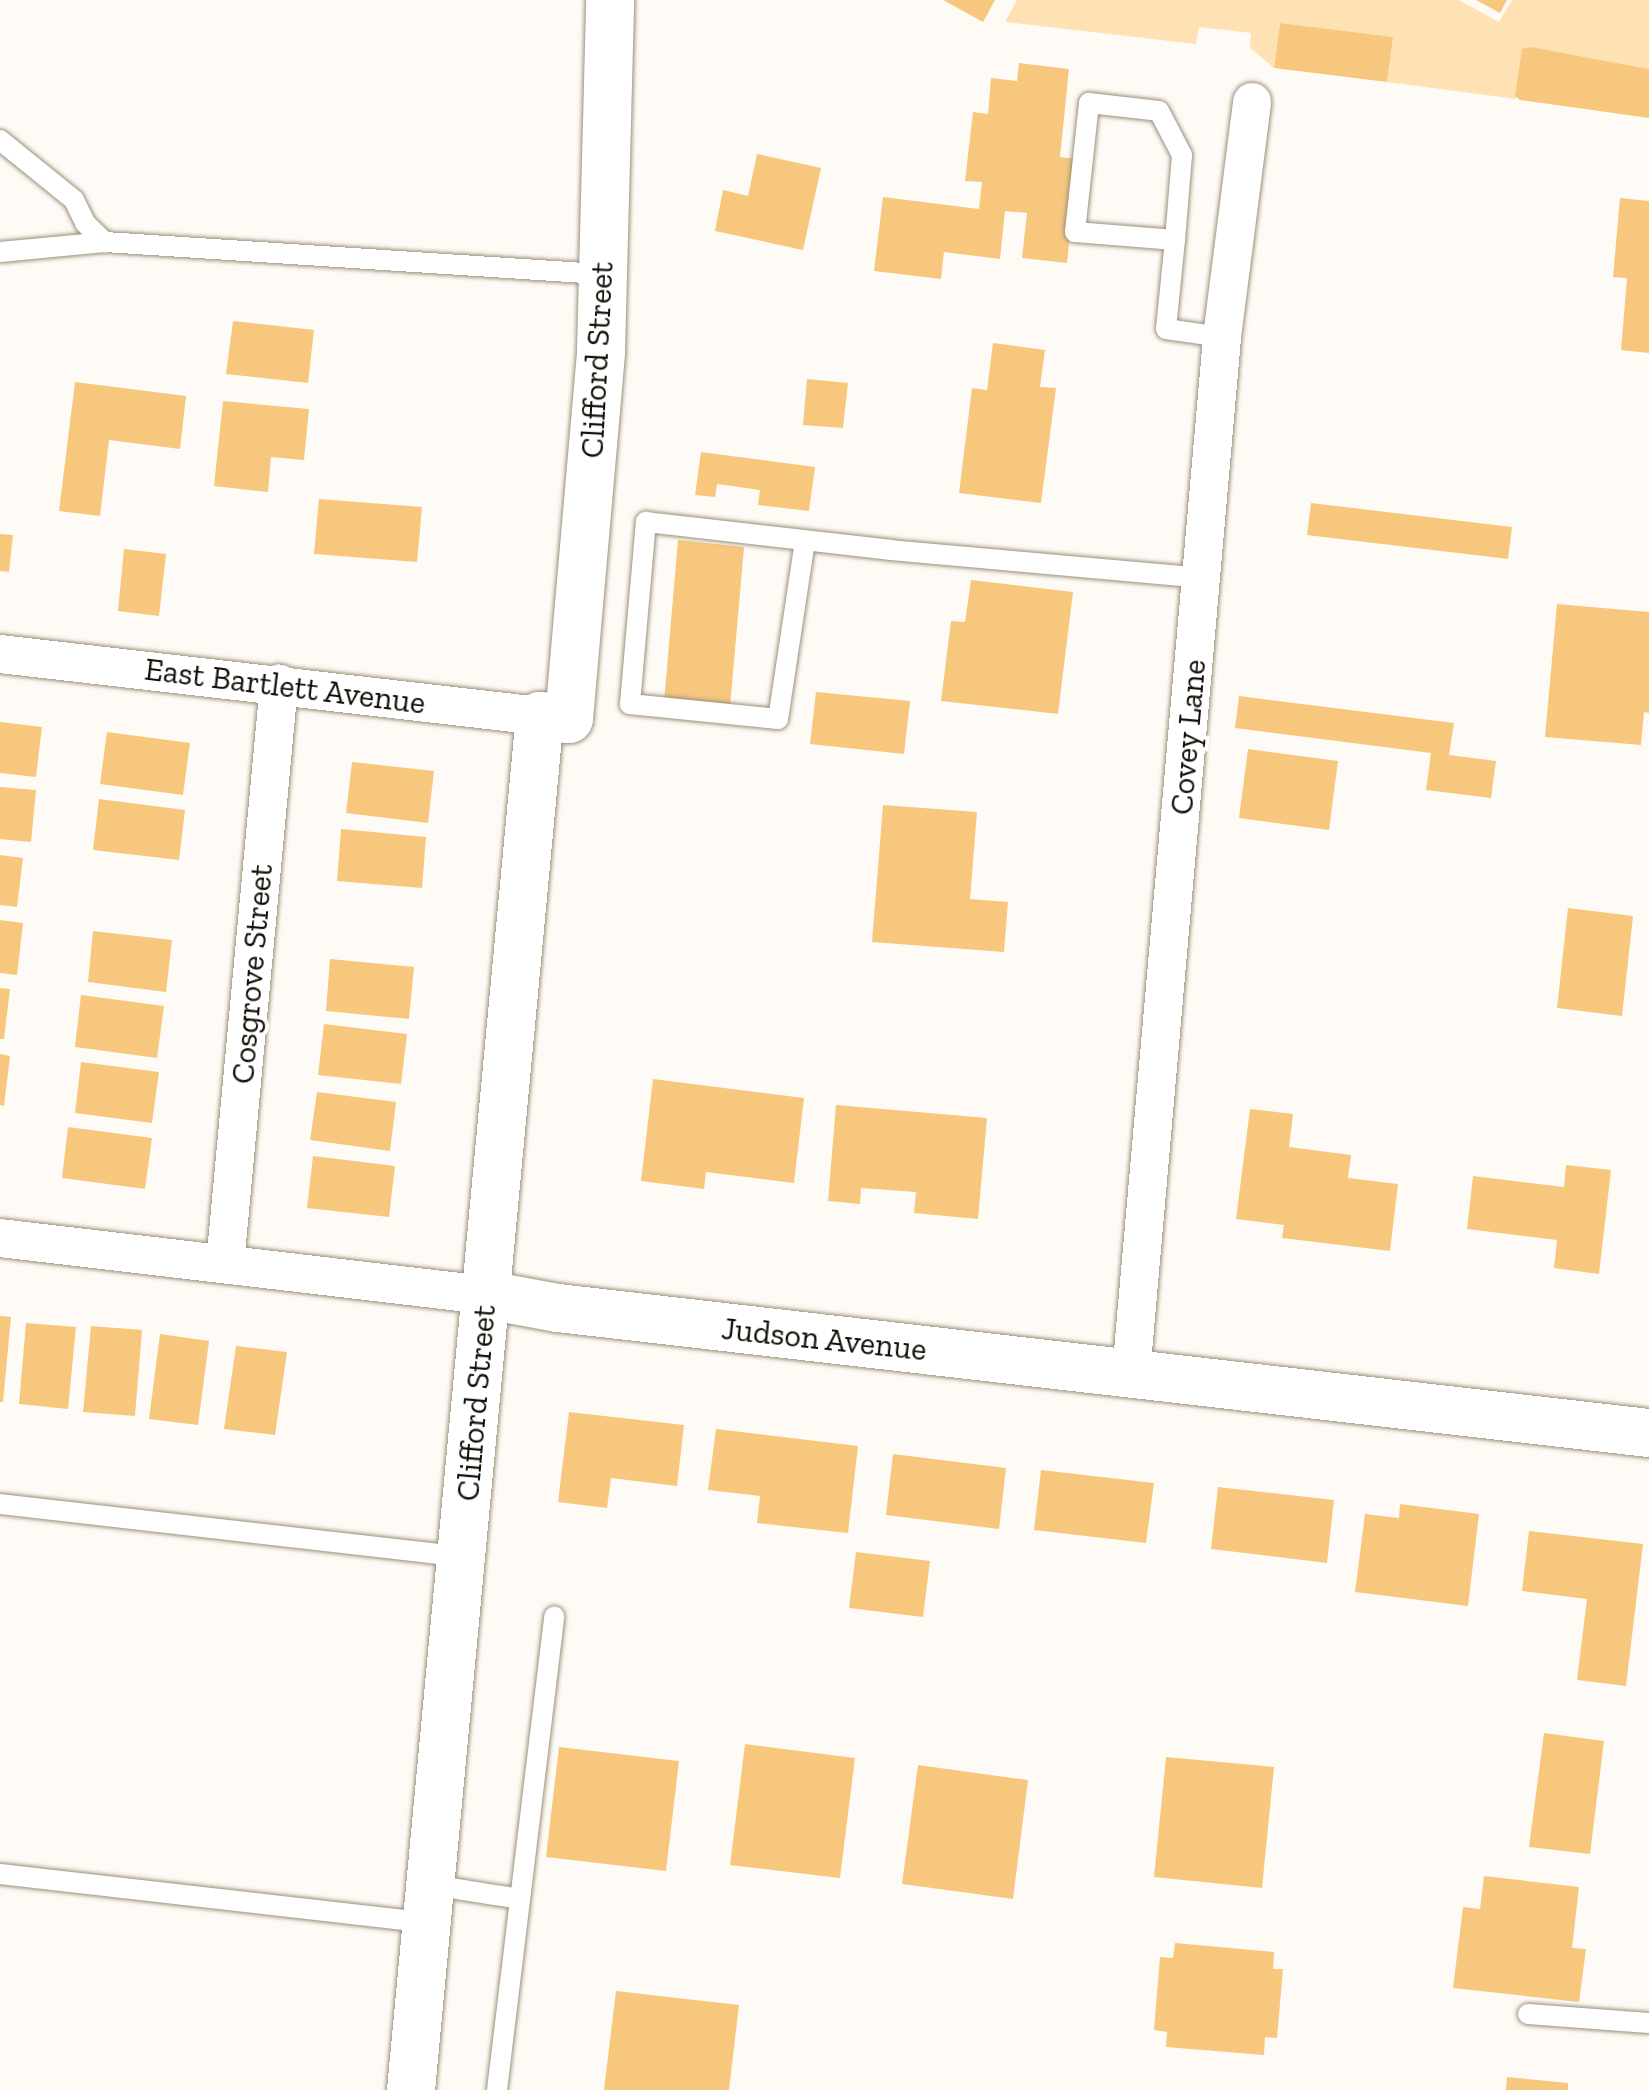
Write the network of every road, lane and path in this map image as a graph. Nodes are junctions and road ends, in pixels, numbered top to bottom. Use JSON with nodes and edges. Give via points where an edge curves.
{"nodes":[{"id":1,"x":610,"y":0,"type":"edge"},
{"id":2,"x":1252,"y":102,"type":"dead end"},
{"id":3,"x":0,"y":140,"type":"edge"},
{"id":4,"x":1175,"y":240,"type":"junction"},
{"id":5,"x":105,"y":242,"type":"junction"},
{"id":6,"x":0,"y":252,"type":"edge"},
{"id":7,"x":603,"y":274,"type":"junction"},
{"id":8,"x":1222,"y":338,"type":"junction"},
{"id":9,"x":805,"y":541,"type":"junction"},
{"id":10,"x":1202,"y":578,"type":"junction"},
{"id":11,"x":0,"y":654,"type":"edge"},
{"id":12,"x":279,"y":684,"type":"junction"},
{"id":13,"x":554,"y":717,"type":"junction"},
{"id":14,"x":0,"y":1238,"type":"edge"},
{"id":15,"x":224,"y":1264,"type":"junction"},
{"id":16,"x":486,"y":1295,"type":"junction"},
{"id":17,"x":1131,"y":1374,"type":"junction"},
{"id":18,"x":1649,"y":1433,"type":"edge"},
{"id":19,"x":0,"y":1504,"type":"edge"},
{"id":20,"x":462,"y":1557,"type":"junction"},
{"id":21,"x":554,"y":1616,"type":"dead end"},
{"id":22,"x":0,"y":1874,"type":"edge"},
{"id":23,"x":520,"y":1900,"type":"junction"},
{"id":24,"x":430,"y":1904,"type":"junction"},
{"id":25,"x":1528,"y":2014,"type":"dead end"},
{"id":26,"x":1649,"y":2023,"type":"edge"},
{"id":27,"x":411,"y":2090,"type":"edge"},
{"id":28,"x":496,"y":2090,"type":"edge"}],
"edges":[{"from":1,"to":7,"type":"street","name":"Clifford Street"},
{"from":2,"to":8,"type":"street","name":"Covey Lane"},
{"from":3,"to":5,"type":"lane","via":[[74,200],[84,223]]},
{"from":4,"to":4,"type":"lane","via":[[1182,155],[1158,111],[1089,102],[1076,232]]},
{"from":4,"to":8,"type":"lane","via":[[1166,329]]},
{"from":5,"to":6,"type":"lane"},
{"from":5,"to":7,"type":"lane"},
{"from":7,"to":13,"type":"street","name":"Clifford Street","via":[[601,351]]},
{"from":8,"to":10,"type":"street","name":"Covey Lane"},
{"from":9,"to":9,"type":"lane","via":[[646,522],[630,704],[778,720]]},
{"from":9,"to":10,"type":"lane"},
{"from":10,"to":17,"type":"street","name":"Covey Lane"},
{"from":11,"to":12,"type":"street","name":"East Bartlett Avenue"},
{"from":12,"to":13,"type":"street","name":"East Bartlett Avenue"},
{"from":12,"to":15,"type":"street","name":"Cosgrove Street"},
{"from":13,"to":16,"type":"street","name":"Clifford Street"},
{"from":14,"to":15,"type":"street","name":"Judson Avenue"},
{"from":15,"to":16,"type":"street","name":"Judson Avenue"},
{"from":16,"to":17,"type":"street","name":"Judson Avenue"},
{"from":16,"to":20,"type":"street","name":"Clifford Street"},
{"from":17,"to":18,"type":"street","name":"Judson Avenue"},
{"from":19,"to":20,"type":"lane"},
{"from":20,"to":24,"type":"street","name":"Clifford Street"},
{"from":21,"to":23,"type":"lane"},
{"from":22,"to":24,"type":"lane"},
{"from":23,"to":24,"type":"lane"},
{"from":23,"to":28,"type":"lane"},
{"from":24,"to":27,"type":"street","name":"Clifford Street"},
{"from":25,"to":26,"type":"lane"}]}
